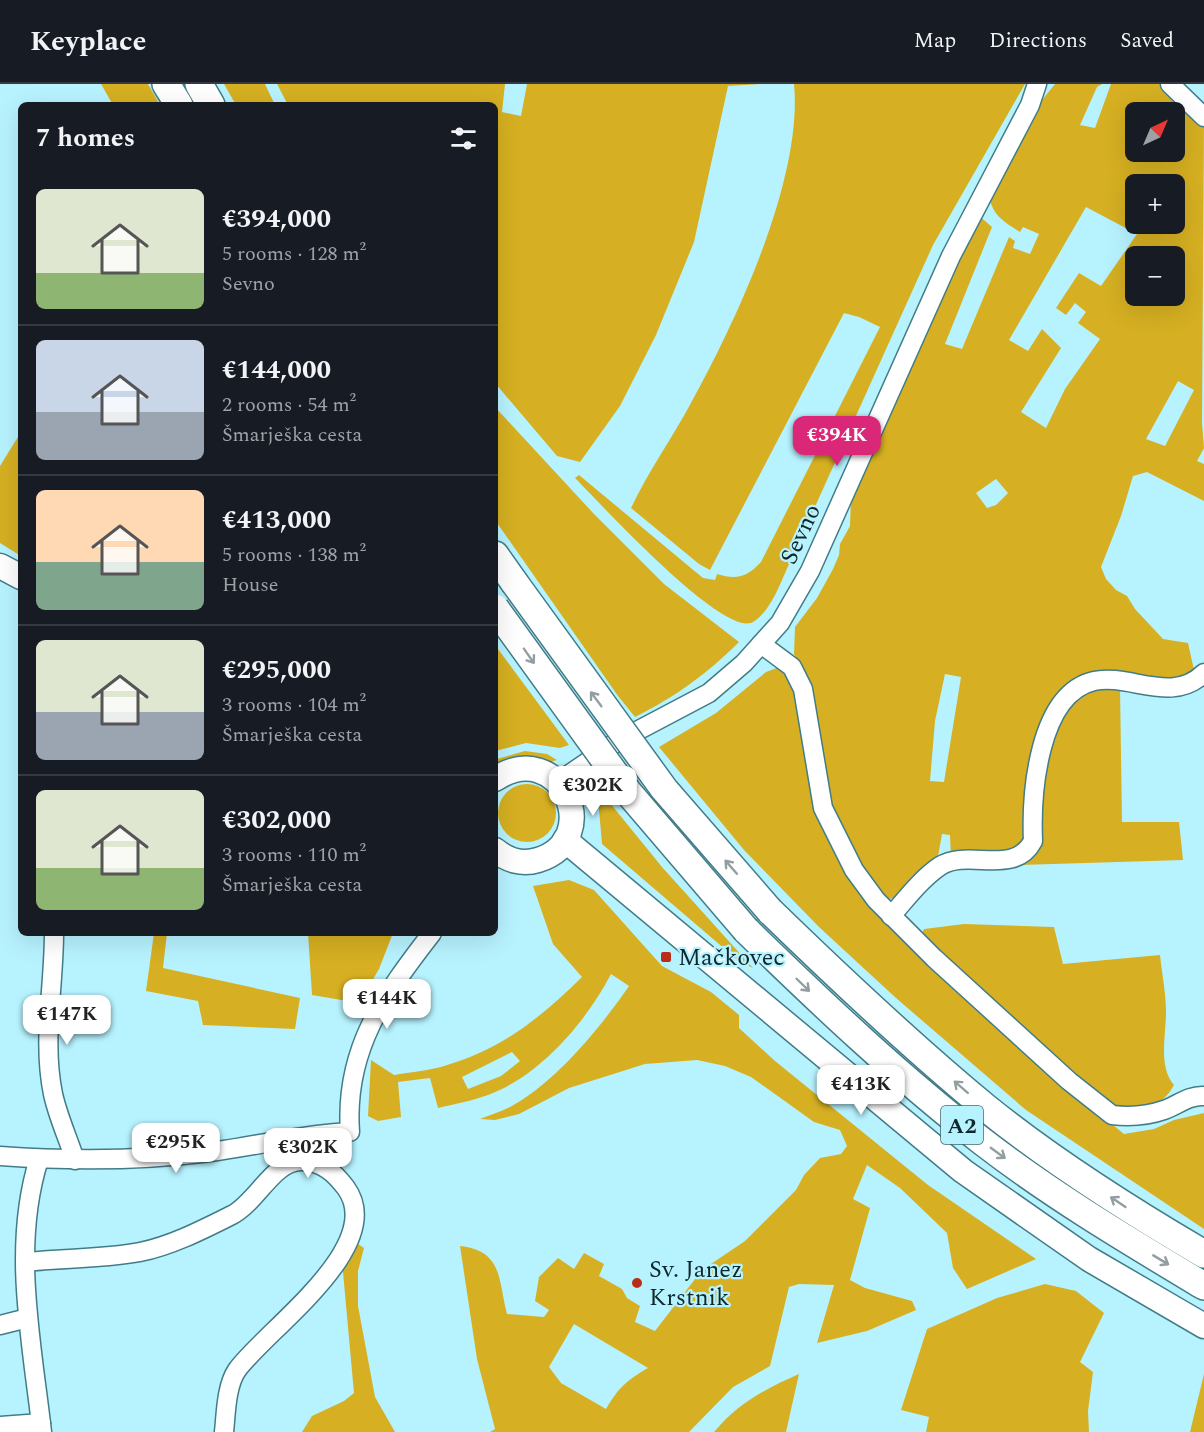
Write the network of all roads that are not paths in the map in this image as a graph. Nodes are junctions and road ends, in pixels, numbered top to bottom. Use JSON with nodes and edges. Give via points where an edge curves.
{"nodes":[{"id":1,"x":166,"y":84,"type":"edge"},
{"id":2,"x":199,"y":84,"type":"edge"},
{"id":3,"x":1170,"y":84,"type":"edge"},
{"id":4,"x":1038,"y":87,"type":"edge"},
{"id":5,"x":177,"y":102,"type":"edge"},
{"id":6,"x":209,"y":102,"type":"edge"},
{"id":7,"x":1204,"y":117,"type":"edge"},
{"id":8,"x":498,"y":559,"type":"edge"},
{"id":9,"x":0,"y":566,"type":"edge"},
{"id":10,"x":18,"y":575,"type":"edge"},
{"id":11,"x":498,"y":612,"type":"edge"},
{"id":12,"x":761,"y":644,"type":"junction"},
{"id":13,"x":1204,"y":673,"type":"edge"},
{"id":14,"x":498,"y":777,"type":"edge"},
{"id":15,"x":558,"y":782,"type":"junction"},
{"id":16,"x":565,"y":840,"type":"junction"},
{"id":17,"x":498,"y":853,"type":"edge"},
{"id":18,"x":891,"y":916,"type":"junction"},
{"id":19,"x":54,"y":936,"type":"edge"},
{"id":20,"x":430,"y":936,"type":"edge"},
{"id":21,"x":1204,"y":1096,"type":"edge"},
{"id":22,"x":0,"y":1156,"type":"edge"},
{"id":23,"x":39,"y":1159,"type":"junction"},
{"id":24,"x":75,"y":1160,"type":"junction"},
{"id":25,"x":1204,"y":1254,"type":"edge"},
{"id":26,"x":26,"y":1262,"type":"junction"},
{"id":27,"x":1204,"y":1286,"type":"edge"},
{"id":28,"x":20,"y":1320,"type":"dead end"},
{"id":29,"x":0,"y":1324,"type":"edge"},
{"id":30,"x":1204,"y":1326,"type":"edge"},
{"id":31,"x":0,"y":1426,"type":"edge"},
{"id":32,"x":42,"y":1428,"type":"edge"},
{"id":33,"x":224,"y":1432,"type":"edge"}],
"edges":[{"from":1,"to":5,"type":"highway"},
{"from":2,"to":6,"type":"highway"},
{"from":3,"to":7,"type":"street"},
{"from":4,"to":12,"type":"street","name":"Sevno","via":[[951,256],[810,571],[780,623]]},
{"from":25,"to":8,"type":"highway","number":"A2","one_way":true,"bridge":true,"via":[[1135,1213],[987,1108],[871,1009],[770,911],[664,789]]},
{"from":9,"to":10,"type":"main road"},
{"from":11,"to":27,"type":"highway","number":"A2","one_way":true,"bridge":true,"via":[[628,792],[746,930],[859,1039],[984,1142],[1104,1226]]},
{"from":12,"to":15,"type":"street","name":"Sevno","via":[[709,693],[618,741]]},
{"from":12,"to":18,"type":"street","via":[[792,667],[803,689],[823,808],[854,870]]},
{"from":13,"to":18,"type":"street","via":[[1182,686],[1161,688],[1095,681],[1074,690],[1057,706],[1049,721],[1040,755],[1033,841],[1028,852],[1002,860],[941,866]]},
{"from":14,"to":15,"type":"main road","via":[[520,768],[536,769]]},
{"from":15,"to":16,"type":"main road","via":[[567,794],[572,816]]},
{"from":16,"to":17,"type":"main road","via":[[547,857],[534,861],[507,859]]},
{"from":16,"to":30,"type":"main road","via":[[963,1171],[1089,1259]]},
{"from":18,"to":21,"type":"street","via":[[1025,1042],[1112,1115],[1130,1117],[1162,1111],[1194,1096]]},
{"from":19,"to":24,"type":"street","via":[[49,1059],[53,1095]]},
{"from":20,"to":24,"type":"street","via":[[377,1010],[365,1036],[352,1071],[350,1132],[290,1137],[212,1152]]},
{"from":22,"to":23,"type":"street"},
{"from":23,"to":24,"type":"street"},
{"from":23,"to":26,"type":"street","via":[[32,1181]]},
{"from":26,"to":32,"type":"street","via":[[29,1338]]},
{"from":26,"to":33,"type":"street","via":[[141,1252],[196,1232],[236,1213],[282,1166],[293,1160],[315,1161],[335,1173],[349,1192],[356,1212],[352,1233],[307,1299],[236,1372]]},
{"from":28,"to":29,"type":"street"},
{"from":31,"to":32,"type":"street"}]}
